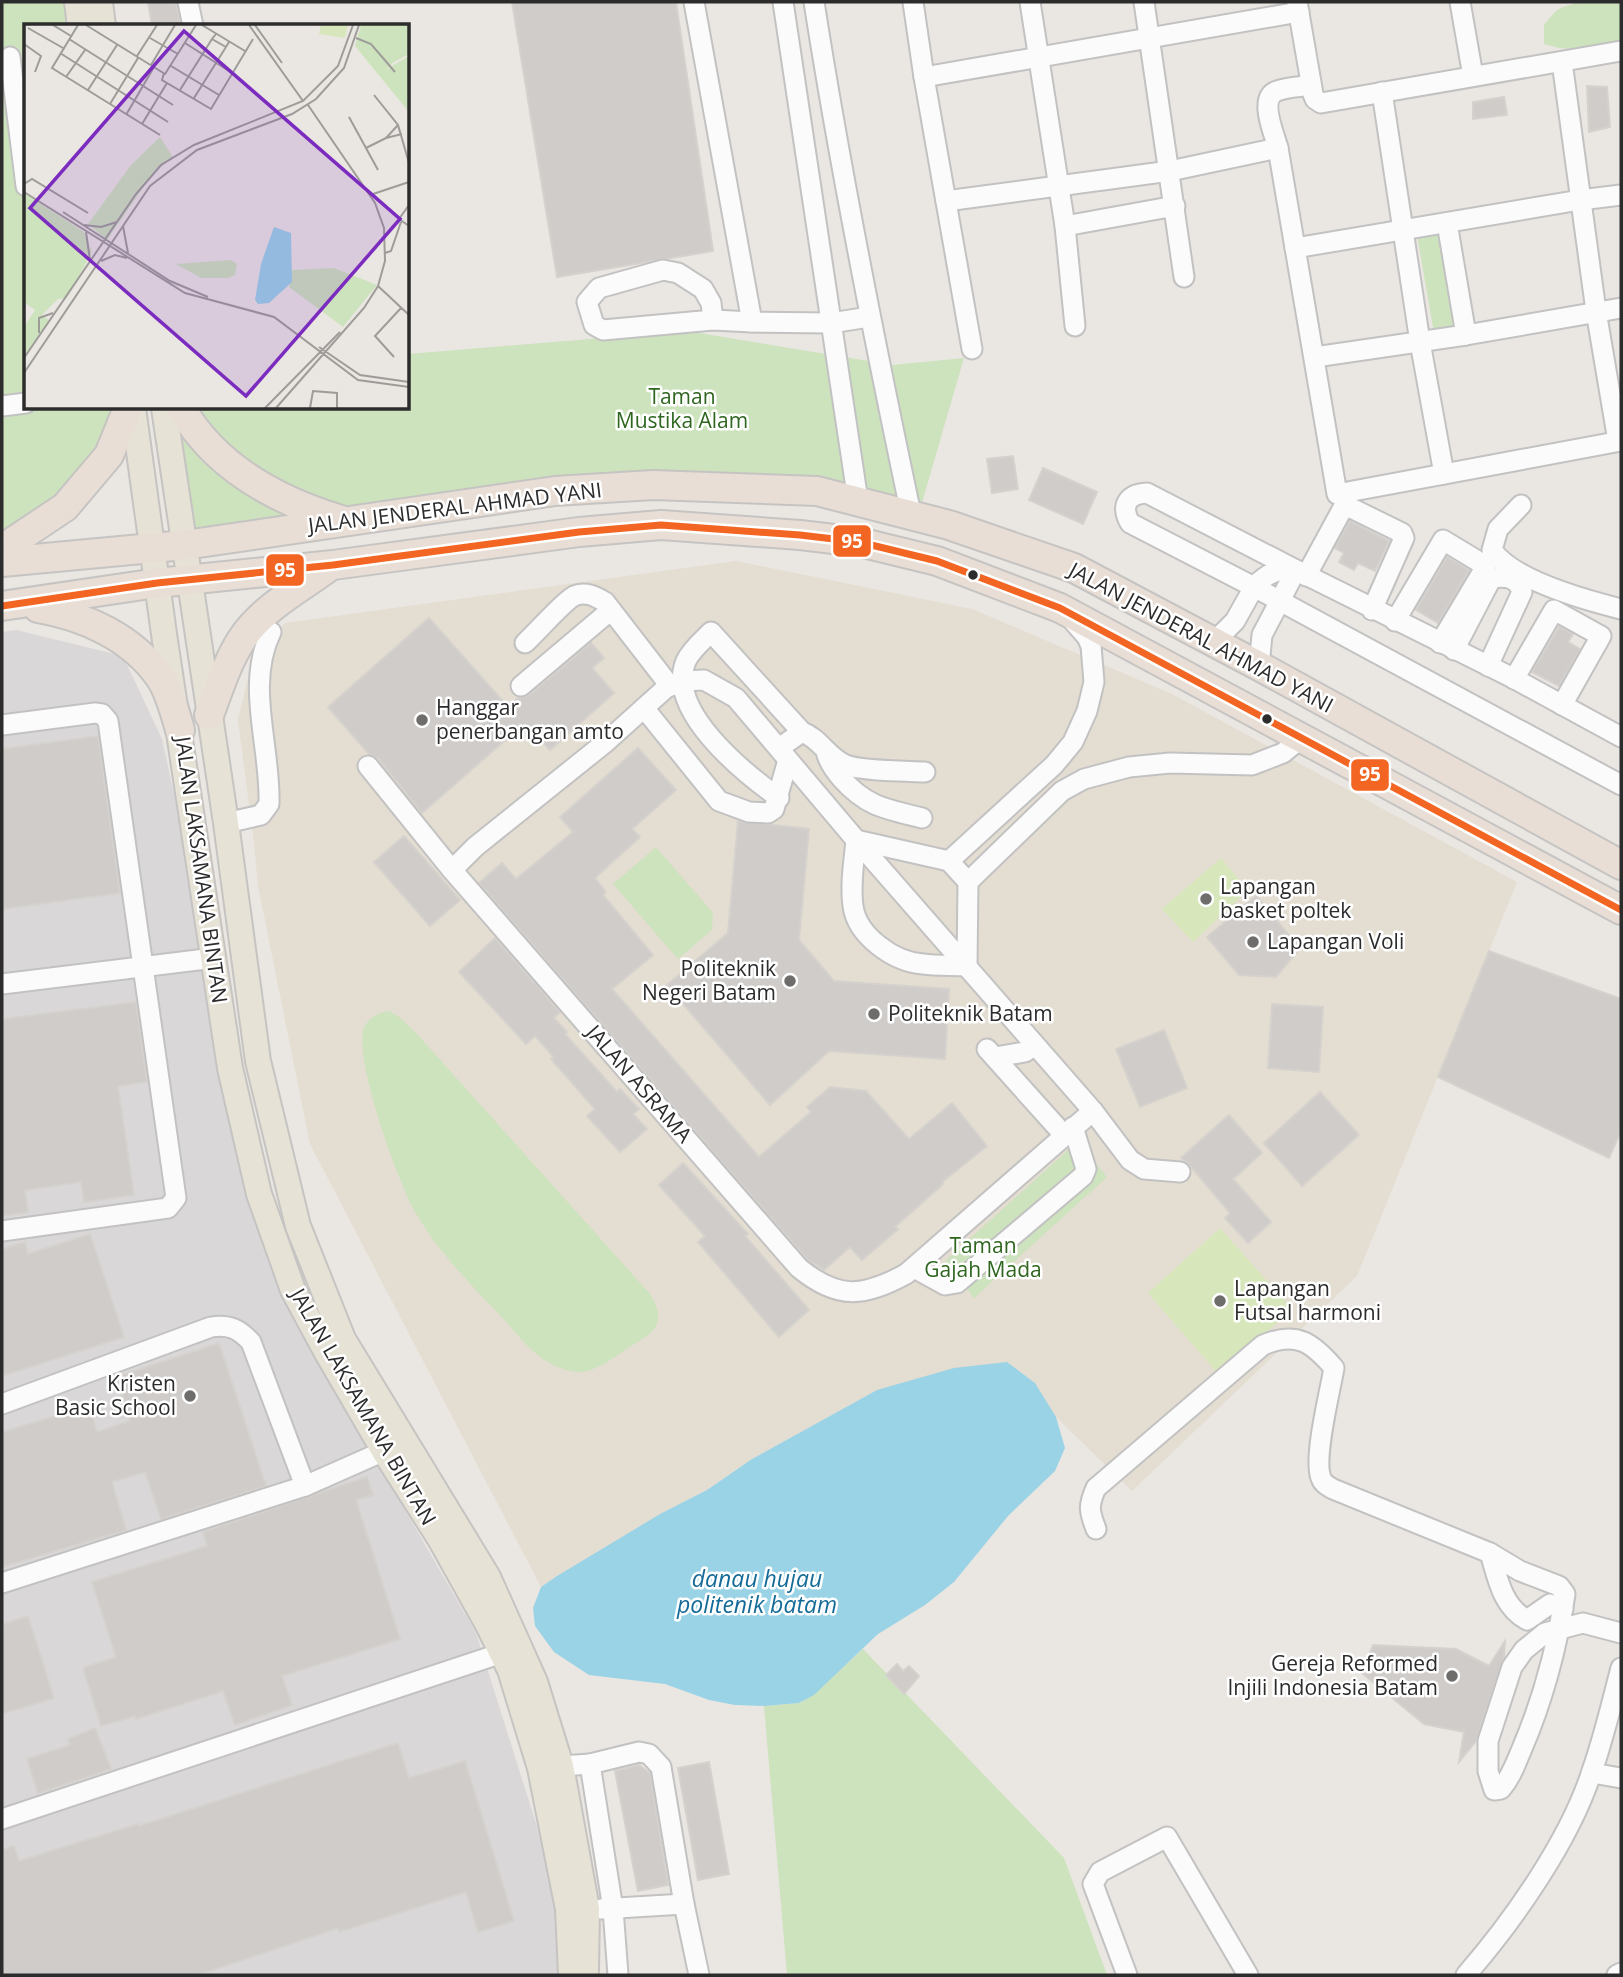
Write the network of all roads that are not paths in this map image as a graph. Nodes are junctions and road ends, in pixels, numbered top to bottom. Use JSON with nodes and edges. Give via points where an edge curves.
{"nodes":[{"id":1,"x":77,"y":2,"type":"edge"},
{"id":2,"x":100,"y":2,"type":"edge"},
{"id":3,"x":188,"y":2,"type":"edge"},
{"id":4,"x":694,"y":2,"type":"edge"},
{"id":5,"x":783,"y":2,"type":"edge"},
{"id":6,"x":814,"y":2,"type":"edge"},
{"id":7,"x":913,"y":2,"type":"edge"},
{"id":8,"x":1030,"y":2,"type":"edge"},
{"id":9,"x":1144,"y":2,"type":"edge"},
{"id":10,"x":1460,"y":2,"type":"edge"},
{"id":11,"x":1298,"y":7,"type":"edge"},
{"id":12,"x":80,"y":24,"type":"edge"},
{"id":13,"x":103,"y":24,"type":"edge"},
{"id":14,"x":193,"y":24,"type":"edge"},
{"id":15,"x":1150,"y":37,"type":"junction"},
{"id":16,"x":1621,"y":51,"type":"edge"},
{"id":17,"x":10,"y":57,"type":"dead end"},
{"id":18,"x":1039,"y":57,"type":"junction"},
{"id":19,"x":1562,"y":62,"type":"junction"},
{"id":20,"x":1473,"y":76,"type":"junction"},
{"id":21,"x":924,"y":77,"type":"junction"},
{"id":22,"x":1311,"y":85,"type":"junction"},
{"id":23,"x":1382,"y":92,"type":"junction"},
{"id":24,"x":831,"y":114,"type":"junction"},
{"id":25,"x":800,"y":116,"type":"junction"},
{"id":26,"x":1278,"y":148,"type":"junction"},
{"id":27,"x":24,"y":170,"type":"edge"},
{"id":28,"x":1170,"y":171,"type":"junction"},
{"id":29,"x":1058,"y":187,"type":"junction"},
{"id":30,"x":1621,"y":195,"type":"edge"},
{"id":31,"x":1580,"y":200,"type":"junction"},
{"id":32,"x":946,"y":201,"type":"junction"},
{"id":33,"x":1175,"y":206,"type":"junction"},
{"id":34,"x":1447,"y":223,"type":"junction"},
{"id":35,"x":1065,"y":226,"type":"junction"},
{"id":36,"x":1405,"y":230,"type":"junction"},
{"id":37,"x":1295,"y":248,"type":"junction"},
{"id":38,"x":1184,"y":277,"type":"dead end"},
{"id":39,"x":1621,"y":308,"type":"edge"},
{"id":40,"x":1596,"y":311,"type":"junction"},
{"id":41,"x":869,"y":317,"type":"junction"},
{"id":42,"x":713,"y":320,"type":"junction"},
{"id":43,"x":752,"y":322,"type":"junction"},
{"id":44,"x":831,"y":323,"type":"junction"},
{"id":45,"x":1075,"y":326,"type":"dead end"},
{"id":46,"x":1466,"y":335,"type":"junction"},
{"id":47,"x":1420,"y":342,"type":"junction"},
{"id":48,"x":972,"y":349,"type":"dead end"},
{"id":49,"x":1315,"y":357,"type":"junction"},
{"id":50,"x":24,"y":403,"type":"edge"},
{"id":51,"x":2,"y":406,"type":"edge"},
{"id":52,"x":130,"y":410,"type":"edge"},
{"id":53,"x":131,"y":410,"type":"edge"},
{"id":54,"x":164,"y":410,"type":"edge"},
{"id":55,"x":182,"y":410,"type":"edge"},
{"id":56,"x":1620,"y":441,"type":"edge"},
{"id":57,"x":1444,"y":474,"type":"junction"},
{"id":58,"x":858,"y":501,"type":"junction"},
{"id":59,"x":1521,"y":505,"type":"dead end"},
{"id":60,"x":911,"y":514,"type":"junction"},
{"id":61,"x":345,"y":521,"type":"junction"},
{"id":62,"x":950,"y":525,"type":"junction"},
{"id":63,"x":185,"y":545,"type":"junction"},
{"id":64,"x":2,"y":549,"type":"edge"},
{"id":65,"x":153,"y":549,"type":"junction"},
{"id":66,"x":937,"y":561,"type":"junction"},
{"id":67,"x":2,"y":562,"type":"edge"},
{"id":68,"x":333,"y":565,"type":"junction"},
{"id":69,"x":1301,"y":573,"type":"junction"},
{"id":70,"x":189,"y":580,"type":"junction"},
{"id":71,"x":157,"y":583,"type":"junction"},
{"id":72,"x":1254,"y":587,"type":"junction"},
{"id":73,"x":1280,"y":600,"type":"junction"},
{"id":74,"x":9,"y":605,"type":"edge"},
{"id":75,"x":1060,"y":608,"type":"junction"},
{"id":76,"x":1621,"y":609,"type":"edge"},
{"id":77,"x":611,"y":610,"type":"junction"},
{"id":78,"x":1372,"y":610,"type":"junction"},
{"id":79,"x":1395,"y":621,"type":"junction"},
{"id":80,"x":271,"y":632,"type":"dead end"},
{"id":81,"x":1214,"y":642,"type":"junction"},
{"id":82,"x":525,"y":643,"type":"dead end"},
{"id":83,"x":1447,"y":647,"type":"junction"},
{"id":84,"x":1259,"y":666,"type":"junction"},
{"id":85,"x":1488,"y":666,"type":"junction"},
{"id":86,"x":1514,"y":679,"type":"junction"},
{"id":87,"x":677,"y":683,"type":"junction"},
{"id":88,"x":521,"y":687,"type":"dead end"},
{"id":89,"x":1562,"y":705,"type":"junction"},
{"id":90,"x":644,"y":708,"type":"junction"},
{"id":91,"x":209,"y":715,"type":"junction"},
{"id":92,"x":2,"y":725,"type":"edge"},
{"id":93,"x":180,"y":730,"type":"junction"},
{"id":94,"x":802,"y":732,"type":"junction"},
{"id":95,"x":1621,"y":737,"type":"edge"},
{"id":96,"x":1300,"y":739,"type":"junction"},
{"id":97,"x":826,"y":750,"type":"junction"},
{"id":98,"x":784,"y":754,"type":"junction"},
{"id":99,"x":368,"y":766,"type":"dead end"},
{"id":100,"x":925,"y":772,"type":"dead end"},
{"id":101,"x":1621,"y":785,"type":"edge"},
{"id":102,"x":779,"y":799,"type":"junction"},
{"id":103,"x":922,"y":818,"type":"dead end"},
{"id":104,"x":226,"y":823,"type":"junction"},
{"id":105,"x":856,"y":840,"type":"junction"},
{"id":106,"x":949,"y":861,"type":"junction"},
{"id":107,"x":1621,"y":865,"type":"edge"},
{"id":108,"x":452,"y":870,"type":"junction"},
{"id":109,"x":968,"y":882,"type":"junction"},
{"id":110,"x":1621,"y":910,"type":"edge"},
{"id":111,"x":214,"y":958,"type":"junction"},
{"id":112,"x":967,"y":966,"type":"junction"},
{"id":113,"x":143,"y":968,"type":"junction"},
{"id":114,"x":2,"y":984,"type":"edge"},
{"id":115,"x":1035,"y":1045,"type":"junction"},
{"id":116,"x":258,"y":1061,"type":"junction"},
{"id":117,"x":230,"y":1068,"type":"junction"},
{"id":118,"x":1093,"y":1111,"type":"junction"},
{"id":119,"x":1068,"y":1131,"type":"junction"},
{"id":120,"x":1180,"y":1172,"type":"dead end"},
{"id":121,"x":2,"y":1231,"type":"edge"},
{"id":122,"x":914,"y":1268,"type":"junction"},
{"id":123,"x":2,"y":1404,"type":"edge"},
{"id":124,"x":384,"y":1451,"type":"junction"},
{"id":125,"x":305,"y":1486,"type":"junction"},
{"id":126,"x":1096,"y":1529,"type":"dead end"},
{"id":127,"x":1490,"y":1553,"type":"junction"},
{"id":128,"x":2,"y":1583,"type":"edge"},
{"id":129,"x":1563,"y":1609,"type":"junction"},
{"id":130,"x":1559,"y":1630,"type":"junction"},
{"id":131,"x":1621,"y":1633,"type":"edge"},
{"id":132,"x":502,"y":1653,"type":"junction"},
{"id":133,"x":1621,"y":1668,"type":"edge"},
{"id":134,"x":1615,"y":1715,"type":"edge"},
{"id":135,"x":590,"y":1764,"type":"junction"},
{"id":136,"x":551,"y":1767,"type":"junction"},
{"id":137,"x":1592,"y":1773,"type":"junction"},
{"id":138,"x":1621,"y":1778,"type":"edge"},
{"id":139,"x":2,"y":1819,"type":"edge"},
{"id":140,"x":684,"y":1904,"type":"junction"},
{"id":141,"x":577,"y":1909,"type":"junction"},
{"id":142,"x":612,"y":1909,"type":"junction"},
{"id":143,"x":571,"y":1975,"type":"edge"},
{"id":144,"x":586,"y":1975,"type":"edge"},
{"id":145,"x":618,"y":1975,"type":"edge"},
{"id":146,"x":699,"y":1975,"type":"edge"},
{"id":147,"x":1127,"y":1975,"type":"edge"},
{"id":148,"x":1248,"y":1975,"type":"edge"},
{"id":149,"x":1465,"y":1975,"type":"edge"}],
"edges":[{"from":1,"to":12,"type":"main road"},
{"from":2,"to":13,"type":"main road"},
{"from":3,"to":14,"type":"street"},
{"from":4,"to":43,"type":"street"},
{"from":5,"to":25,"type":"street"},
{"from":6,"to":24,"type":"street"},
{"from":7,"to":21,"type":"street"},
{"from":8,"to":18,"type":"street"},
{"from":9,"to":15,"type":"street"},
{"from":10,"to":20,"type":"street"},
{"from":11,"to":15,"type":"street"},
{"from":11,"to":22,"type":"street"},
{"from":15,"to":18,"type":"street"},
{"from":15,"to":28,"type":"street"},
{"from":16,"to":19,"type":"street"},
{"from":17,"to":27,"type":"street"},
{"from":18,"to":21,"type":"street"},
{"from":18,"to":29,"type":"street"},
{"from":19,"to":20,"type":"street"},
{"from":19,"to":31,"type":"street"},
{"from":20,"to":23,"type":"street"},
{"from":21,"to":32,"type":"street"},
{"from":22,"to":23,"type":"street","via":[[1321,103]]},
{"from":22,"to":26,"type":"street","via":[[1276,91],[1269,98]]},
{"from":23,"to":36,"type":"street"},
{"from":24,"to":25,"type":"street"},
{"from":24,"to":41,"type":"street"},
{"from":25,"to":44,"type":"street"},
{"from":26,"to":28,"type":"street"},
{"from":26,"to":37,"type":"street"},
{"from":28,"to":29,"type":"street"},
{"from":28,"to":33,"type":"street"},
{"from":29,"to":32,"type":"street"},
{"from":29,"to":35,"type":"street"},
{"from":30,"to":31,"type":"street"},
{"from":31,"to":34,"type":"street"},
{"from":31,"to":40,"type":"street"},
{"from":32,"to":48,"type":"street"},
{"from":33,"to":35,"type":"street"},
{"from":33,"to":38,"type":"street"},
{"from":34,"to":36,"type":"street"},
{"from":34,"to":46,"type":"street"},
{"from":35,"to":45,"type":"street"},
{"from":36,"to":37,"type":"street"},
{"from":36,"to":47,"type":"street"},
{"from":37,"to":49,"type":"street"},
{"from":39,"to":40,"type":"street"},
{"from":40,"to":46,"type":"street"},
{"from":40,"to":56,"type":"street"},
{"from":41,"to":44,"type":"street"},
{"from":41,"to":60,"type":"street"},
{"from":42,"to":42,"type":"street","via":[[603,330],[594,325],[587,302],[599,288],[663,270],[678,273],[703,289]]},
{"from":42,"to":43,"type":"street"},
{"from":43,"to":44,"type":"street"},
{"from":44,"to":58,"type":"street"},
{"from":46,"to":47,"type":"street"},
{"from":47,"to":49,"type":"street"},
{"from":47,"to":57,"type":"street"},
{"from":49,"to":57,"type":"street","via":[[1337,494]]},
{"from":50,"to":51,"type":"street"},
{"from":52,"to":64,"type":"highway","via":[[109,455],[65,508]]},
{"from":53,"to":65,"type":"main road","name":"JALAN LAKSAMANA BINTAN"},
{"from":54,"to":63,"type":"main road","name":"JALAN LAKSAMANA BINTAN"},
{"from":55,"to":61,"type":"highway","via":[[202,437],[243,475],[297,504]]},
{"from":56,"to":57,"type":"street"},
{"from":58,"to":60,"type":"highway","name":"JALAN JENDERAL AHMAD YANI"},
{"from":58,"to":61,"type":"highway","name":"JALAN JENDERAL AHMAD YANI","via":[[817,491],[653,485],[555,491]]},
{"from":59,"to":76,"type":"street","via":[[1498,529],[1492,550],[1499,560],[1539,582]]},
{"from":60,"to":62,"type":"highway","name":"JALAN JENDERAL AHMAD YANI"},
{"from":61,"to":63,"type":"highway","name":"JALAN JENDERAL AHMAD YANI"},
{"from":62,"to":66,"type":"highway","via":[[936,538]]},
{"from":62,"to":81,"type":"highway","name":"JALAN JENDERAL AHMAD YANI","via":[[1074,568]]},
{"from":63,"to":65,"type":"highway","name":"JALAN JENDERAL AHMAD YANI"},
{"from":63,"to":70,"type":"main road","name":"JALAN LAKSAMANA BINTAN"},
{"from":65,"to":67,"type":"highway","name":"JALAN JENDERAL AHMAD YANI"},
{"from":65,"to":71,"type":"main road","name":"JALAN LAKSAMANA BINTAN"},
{"from":66,"to":68,"type":"highway","name":"JALAN JENDERAL AHMAD YANI","via":[[859,542],[661,525]]},
{"from":66,"to":75,"type":"highway","name":"JALAN JENDERAL AHMAD YANI"},
{"from":68,"to":70,"type":"highway","name":"JALAN JENDERAL AHMAD YANI"},
{"from":68,"to":91,"type":"highway","via":[[256,622],[230,660]]},
{"from":69,"to":72,"type":"street","via":[[1272,572]]},
{"from":69,"to":72,"type":"street","via":[[1147,493],[1135,494],[1127,502],[1125,514],[1130,523]]},
{"from":69,"to":73,"type":"street"},
{"from":69,"to":78,"type":"street"},
{"from":69,"to":78,"type":"street","via":[[1344,506],[1402,533],[1404,538]]},
{"from":70,"to":71,"type":"highway","name":"JALAN JENDERAL AHMAD YANI"},
{"from":70,"to":91,"type":"main road","name":"JALAN LAKSAMANA BINTAN"},
{"from":71,"to":74,"type":"highway","name":"JALAN JENDERAL AHMAD YANI"},
{"from":71,"to":93,"type":"main road","name":"JALAN LAKSAMANA BINTAN"},
{"from":72,"to":73,"type":"street"},
{"from":72,"to":81,"type":"street","via":[[1235,621]]},
{"from":73,"to":84,"type":"street","via":[[1262,635]]},
{"from":73,"to":101,"type":"street"},
{"from":74,"to":93,"type":"highway","via":[[64,612],[126,643],[162,681]]},
{"from":75,"to":96,"type":"highway","name":"JALAN JENDERAL AHMAD YANI"},
{"from":75,"to":106,"type":"street","via":[[1087,637],[1093,652],[1094,682],[1087,711],[1073,741],[1054,765]]},
{"from":77,"to":82,"type":"street","via":[[595,595],[573,596]]},
{"from":77,"to":87,"type":"street"},
{"from":77,"to":88,"type":"street"},
{"from":78,"to":79,"type":"street"},
{"from":79,"to":83,"type":"street"},
{"from":79,"to":83,"type":"street","via":[[1443,540],[1486,566]]},
{"from":80,"to":104,"type":"street","via":[[259,681],[270,804],[261,815]]},
{"from":81,"to":84,"type":"highway","name":"JALAN JENDERAL AHMAD YANI"},
{"from":83,"to":85,"type":"street"},
{"from":83,"to":85,"type":"street","via":[[1491,579],[1511,578],[1522,592]]},
{"from":84,"to":107,"type":"highway","name":"JALAN JENDERAL AHMAD YANI"},
{"from":85,"to":86,"type":"street"},
{"from":86,"to":89,"type":"street"},
{"from":86,"to":89,"type":"street","via":[[1554,610],[1601,636]]},
{"from":87,"to":90,"type":"street"},
{"from":87,"to":94,"type":"street","via":[[685,663],[711,632]]},
{"from":87,"to":98,"type":"street","via":[[704,680],[736,698]]},
{"from":87,"to":102,"type":"street","via":[[699,722],[743,772]]},
{"from":89,"to":95,"type":"street"},
{"from":90,"to":102,"type":"street","via":[[719,801],[749,812],[768,813]]},
{"from":90,"to":108,"type":"street"},
{"from":91,"to":104,"type":"main road","name":"JALAN LAKSAMANA BINTAN"},
{"from":92,"to":113,"type":"street","via":[[100,713],[108,721]]},
{"from":93,"to":111,"type":"main road","name":"JALAN LAKSAMANA BINTAN"},
{"from":94,"to":97,"type":"street","via":[[813,735]]},
{"from":94,"to":98,"type":"street"},
{"from":96,"to":109,"type":"street","via":[[1283,753],[1252,765],[1170,763],[1084,779],[1062,791]]},
{"from":96,"to":110,"type":"highway","name":"JALAN JENDERAL AHMAD YANI"},
{"from":97,"to":100,"type":"street","via":[[847,765]]},
{"from":97,"to":103,"type":"street","via":[[838,775],[866,801]]},
{"from":98,"to":102,"type":"street"},
{"from":98,"to":105,"type":"street"},
{"from":99,"to":108,"type":"street","name":"JALAN ASRAMA"},
{"from":104,"to":116,"type":"main road","name":"JALAN LAKSAMANA BINTAN"},
{"from":105,"to":106,"type":"street"},
{"from":105,"to":112,"type":"street"},
{"from":105,"to":112,"type":"street","via":[[852,896],[860,928],[904,959],[922,965]]},
{"from":106,"to":109,"type":"street"},
{"from":108,"to":122,"type":"street","name":"JALAN ASRAMA","via":[[799,1268],[842,1292],[876,1288]]},
{"from":109,"to":112,"type":"street"},
{"from":111,"to":113,"type":"street"},
{"from":111,"to":117,"type":"main road","name":"JALAN LAKSAMANA BINTAN"},
{"from":112,"to":115,"type":"street"},
{"from":113,"to":114,"type":"street"},
{"from":113,"to":121,"type":"street","via":[[174,1202],[168,1208]]},
{"from":115,"to":118,"type":"street"},
{"from":115,"to":119,"type":"street","via":[[1025,1052],[991,1053]]},
{"from":116,"to":117,"type":"main road"},
{"from":116,"to":136,"type":"main road","name":"JALAN LAKSAMANA BINTAN","via":[[298,1226],[343,1339],[488,1577],[535,1682]]},
{"from":117,"to":124,"type":"main road","name":"JALAN LAKSAMANA BINTAN","via":[[259,1194],[293,1290]]},
{"from":118,"to":119,"type":"street"},
{"from":118,"to":120,"type":"street","via":[[1138,1166]]},
{"from":119,"to":122,"type":"street"},
{"from":119,"to":122,"type":"street","via":[[1086,1169],[1083,1176],[957,1283],[945,1285]]},
{"from":123,"to":125,"type":"street","via":[[224,1325],[241,1331],[251,1342]]},
{"from":124,"to":125,"type":"street"},
{"from":124,"to":132,"type":"main road","name":"JALAN LAKSAMANA BINTAN","via":[[440,1539]]},
{"from":125,"to":128,"type":"street"},
{"from":126,"to":127,"type":"street","via":[[1089,1512],[1096,1488],[1263,1345],[1294,1339],[1308,1343],[1334,1368],[1320,1448],[1324,1483]]},
{"from":127,"to":129,"type":"street","via":[[1559,1586],[1565,1594]]},
{"from":127,"to":129,"type":"street","via":[[1502,1595],[1520,1616],[1527,1620],[1550,1604]]},
{"from":129,"to":130,"type":"street"},
{"from":130,"to":130,"type":"street","via":[[1552,1665],[1510,1778],[1494,1790],[1488,1771],[1488,1741],[1512,1667],[1545,1633]]},
{"from":130,"to":131,"type":"street","via":[[1583,1623]]},
{"from":132,"to":136,"type":"main road","name":"JALAN LAKSAMANA BINTAN"},
{"from":132,"to":139,"type":"street"},
{"from":133,"to":134,"type":"street"},
{"from":134,"to":137,"type":"street"},
{"from":135,"to":136,"type":"street"},
{"from":135,"to":140,"type":"street","via":[[639,1752],[649,1754],[662,1768]]},
{"from":135,"to":142,"type":"street"},
{"from":136,"to":141,"type":"main road","name":"JALAN LAKSAMANA BINTAN"},
{"from":137,"to":138,"type":"street"},
{"from":137,"to":149,"type":"street","via":[[1561,1840],[1500,1935]]},
{"from":140,"to":142,"type":"street"},
{"from":140,"to":146,"type":"street"},
{"from":141,"to":142,"type":"street"},
{"from":141,"to":143,"type":"main road","name":"JALAN LAKSAMANA BINTAN"},
{"from":141,"to":144,"type":"main road","name":"JALAN LAKSAMANA BINTAN"},
{"from":142,"to":145,"type":"street"},
{"from":147,"to":148,"type":"street","via":[[1093,1884],[1100,1872],[1167,1837]]}]}
